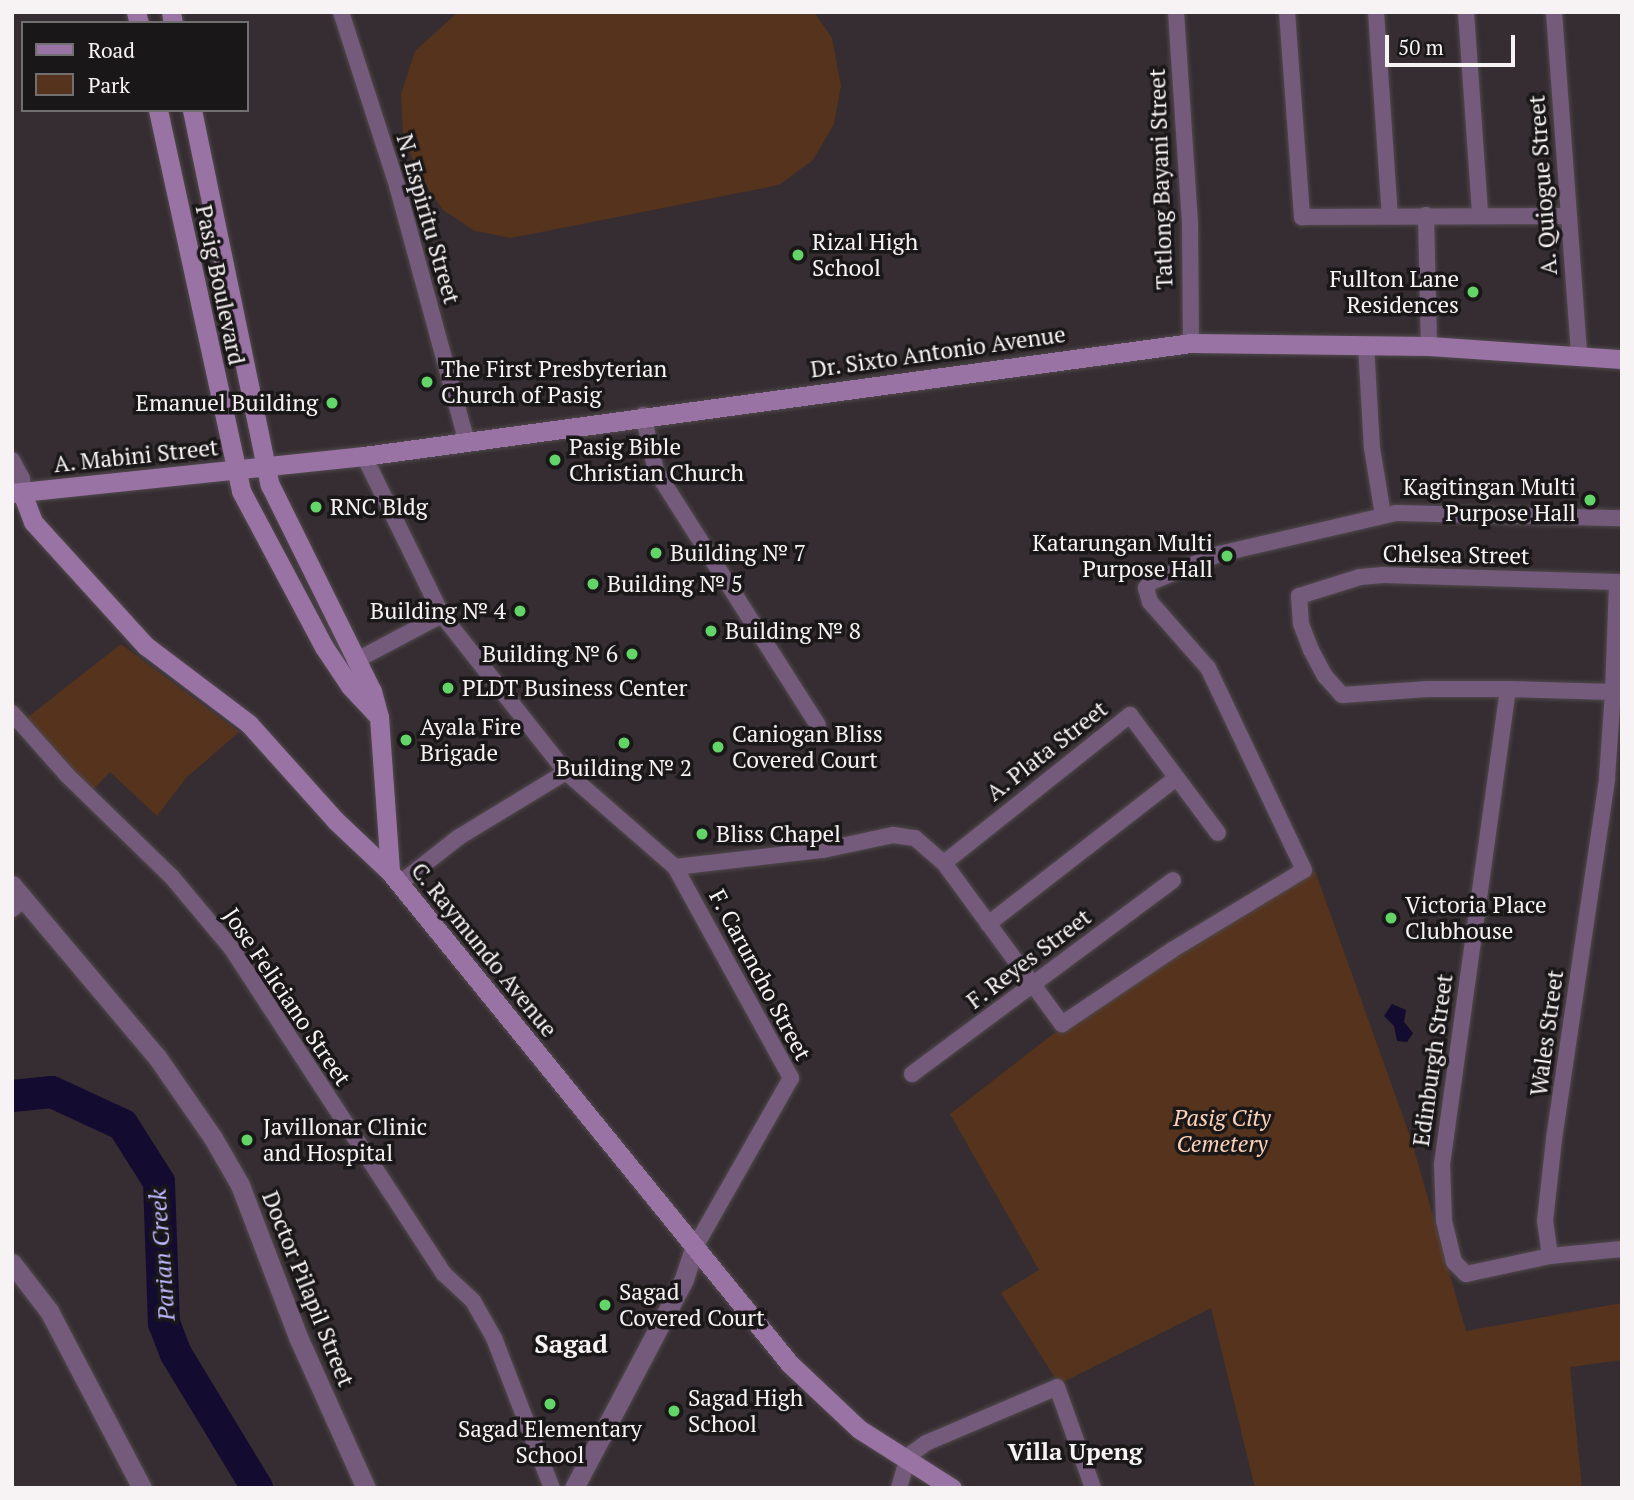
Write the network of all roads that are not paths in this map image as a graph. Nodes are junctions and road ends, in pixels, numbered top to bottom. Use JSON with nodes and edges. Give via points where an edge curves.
{"nodes":[{"id":1,"x":341,"y":12,"type":"edge"},
{"id":2,"x":1176,"y":12,"type":"edge"},
{"id":3,"x":1287,"y":12,"type":"edge"},
{"id":4,"x":1376,"y":12,"type":"edge"},
{"id":5,"x":1466,"y":12,"type":"edge"},
{"id":6,"x":1554,"y":12,"type":"edge"},
{"id":7,"x":158,"y":112,"type":"edge"},
{"id":8,"x":192,"y":112,"type":"edge"},
{"id":9,"x":1479,"y":214,"type":"junction"},
{"id":10,"x":1426,"y":215,"type":"junction"},
{"id":11,"x":1390,"y":216,"type":"junction"},
{"id":12,"x":1567,"y":216,"type":"junction"},
{"id":13,"x":1191,"y":343,"type":"junction"},
{"id":14,"x":1366,"y":345,"type":"junction"},
{"id":15,"x":1429,"y":346,"type":"junction"},
{"id":16,"x":1579,"y":355,"type":"junction"},
{"id":17,"x":1622,"y":359,"type":"edge"},
{"id":18,"x":643,"y":415,"type":"junction"},
{"id":19,"x":467,"y":440,"type":"junction"},
{"id":20,"x":364,"y":456,"type":"junction"},
{"id":21,"x":12,"y":460,"type":"edge"},
{"id":22,"x":265,"y":467,"type":"junction"},
{"id":23,"x":234,"y":470,"type":"junction"},
{"id":24,"x":16,"y":496,"type":"edge"},
{"id":25,"x":1383,"y":515,"type":"junction"},
{"id":26,"x":1622,"y":518,"type":"edge"},
{"id":27,"x":442,"y":615,"type":"junction"},
{"id":28,"x":355,"y":661,"type":"junction"},
{"id":29,"x":1507,"y":689,"type":"junction"},
{"id":30,"x":1617,"y":693,"type":"edge"},
{"id":31,"x":12,"y":713,"type":"edge"},
{"id":32,"x":379,"y":717,"type":"junction"},
{"id":33,"x":818,"y":725,"type":"dead end"},
{"id":34,"x":566,"y":772,"type":"junction"},
{"id":35,"x":1176,"y":778,"type":"junction"},
{"id":36,"x":1218,"y":833,"type":"dead end"},
{"id":37,"x":944,"y":863,"type":"junction"},
{"id":38,"x":676,"y":867,"type":"junction"},
{"id":39,"x":395,"y":878,"type":"junction"},
{"id":40,"x":1174,"y":880,"type":"dead end"},
{"id":41,"x":16,"y":897,"type":"edge"},
{"id":42,"x":988,"y":925,"type":"junction"},
{"id":43,"x":1034,"y":985,"type":"junction"},
{"id":44,"x":912,"y":1074,"type":"dead end"},
{"id":45,"x":1622,"y":1249,"type":"edge"},
{"id":46,"x":694,"y":1250,"type":"junction"},
{"id":47,"x":1549,"y":1256,"type":"junction"},
{"id":48,"x":12,"y":1263,"type":"edge"},
{"id":49,"x":900,"y":1468,"type":"edge"},
{"id":50,"x":142,"y":1488,"type":"edge"},
{"id":51,"x":366,"y":1488,"type":"edge"},
{"id":52,"x":552,"y":1488,"type":"edge"},
{"id":53,"x":574,"y":1488,"type":"edge"},
{"id":54,"x":930,"y":1488,"type":"edge"},
{"id":55,"x":952,"y":1488,"type":"edge"},
{"id":56,"x":1093,"y":1488,"type":"edge"}],
"edges":[{"from":1,"to":19,"type":"street","name":"N. Espiritu Street","via":[[398,189]]},
{"from":2,"to":13,"type":"street","name":"Tatlong Bayani Street","via":[[1190,225]]},
{"from":3,"to":11,"type":"street","via":[[1302,217]]},
{"from":4,"to":11,"type":"street"},
{"from":5,"to":9,"type":"street"},
{"from":6,"to":12,"type":"street","name":"A. Quiogue Street"},
{"from":7,"to":23,"type":"main road","name":"Pasig Boulevard"},
{"from":8,"to":22,"type":"main road","name":"Pasig Boulevard"},
{"from":9,"to":10,"type":"street"},
{"from":9,"to":12,"type":"street"},
{"from":10,"to":11,"type":"street"},
{"from":10,"to":15,"type":"street"},
{"from":12,"to":16,"type":"street","name":"A. Quiogue Street"},
{"from":13,"to":14,"type":"main road","name":"Dr. Sixto Antonio Avenue"},
{"from":13,"to":18,"type":"main road","name":"Dr. Sixto Antonio Avenue"},
{"from":14,"to":15,"type":"main road","name":"Dr. Sixto Antonio Avenue"},
{"from":14,"to":25,"type":"street","via":[[1372,447]]},
{"from":15,"to":16,"type":"main road","name":"Dr. Sixto Antonio Avenue"},
{"from":16,"to":17,"type":"main road","name":"Dr. Sixto Antonio Avenue"},
{"from":18,"to":19,"type":"main road","name":"Dr. Sixto Antonio Avenue"},
{"from":18,"to":33,"type":"street","via":[[656,471]]},
{"from":19,"to":20,"type":"main road","name":"Dr. Sixto Antonio Avenue"},
{"from":20,"to":22,"type":"main road","name":"Dr. Sixto Antonio Avenue"},
{"from":20,"to":27,"type":"street"},
{"from":21,"to":24,"type":"street","via":[[22,479]]},
{"from":22,"to":23,"type":"main road","name":"A. Mabini Street"},
{"from":22,"to":28,"type":"main road","name":"Pasig Boulevard"},
{"from":23,"to":24,"type":"main road","name":"A. Mabini Street"},
{"from":23,"to":32,"type":"main road","name":"Pasig Boulevard","via":[[324,647],[350,686]]},
{"from":24,"to":39,"type":"main road","name":"C. Raymundo Avenue","via":[[33,522],[146,646],[249,724],[335,820]]},
{"from":25,"to":26,"type":"street"},
{"from":25,"to":43,"type":"street","via":[[1219,554],[1151,582],[1146,594],[1208,667],[1304,870],[1062,1024]]},
{"from":27,"to":28,"type":"street"},
{"from":27,"to":34,"type":"street"},
{"from":28,"to":32,"type":"main road","name":"Pasig Boulevard","via":[[372,691]]},
{"from":29,"to":30,"type":"street"},
{"from":29,"to":30,"type":"street","name":"Chelsea Street","via":[[1342,695],[1311,650],[1301,624],[1299,596],[1360,577],[1383,575],[1616,582]]},
{"from":29,"to":47,"type":"street","name":"Edinburgh Street","via":[[1442,1164],[1444,1221],[1454,1262],[1466,1274]]},
{"from":30,"to":47,"type":"street","name":"Wales Street","via":[[1545,1221]]},
{"from":31,"to":52,"type":"street","name":"Jose Feliciano Street","via":[[67,775],[171,876],[232,949],[443,1273],[473,1301],[494,1338]]},
{"from":32,"to":39,"type":"main road","name":"Pasig Boulevard"},
{"from":34,"to":38,"type":"street"},
{"from":34,"to":39,"type":"street"},
{"from":35,"to":36,"type":"street","name":"A. Plata Street"},
{"from":35,"to":37,"type":"street","name":"A. Plata Street","via":[[1130,715]]},
{"from":35,"to":42,"type":"street"},
{"from":37,"to":38,"type":"street","via":[[915,838],[893,835],[823,850]]},
{"from":37,"to":42,"type":"street"},
{"from":38,"to":46,"type":"street","name":"F. Caruncho Street","via":[[791,1078]]},
{"from":39,"to":46,"type":"main road","name":"C. Raymundo Avenue"},
{"from":40,"to":43,"type":"street","name":"F. Reyes Street"},
{"from":41,"to":51,"type":"street","name":"Doctor Pilapil Street","via":[[157,1057],[213,1138],[240,1185],[298,1337]]},
{"from":42,"to":43,"type":"street"},
{"from":43,"to":44,"type":"street","name":"F. Reyes Street"},
{"from":45,"to":47,"type":"street","name":"Edinburgh Street"},
{"from":46,"to":49,"type":"main road","name":"C. Raymundo Avenue","via":[[816,1391]]},
{"from":46,"to":53,"type":"street","via":[[684,1279]]},
{"from":48,"to":50,"type":"street","via":[[49,1311]]},
{"from":49,"to":54,"type":"main road","name":"C. Raymundo Avenue"},
{"from":49,"to":55,"type":"main road","name":"C. Raymundo Avenue"},
{"from":49,"to":56,"type":"street","via":[[926,1443],[1057,1387]]}]}
